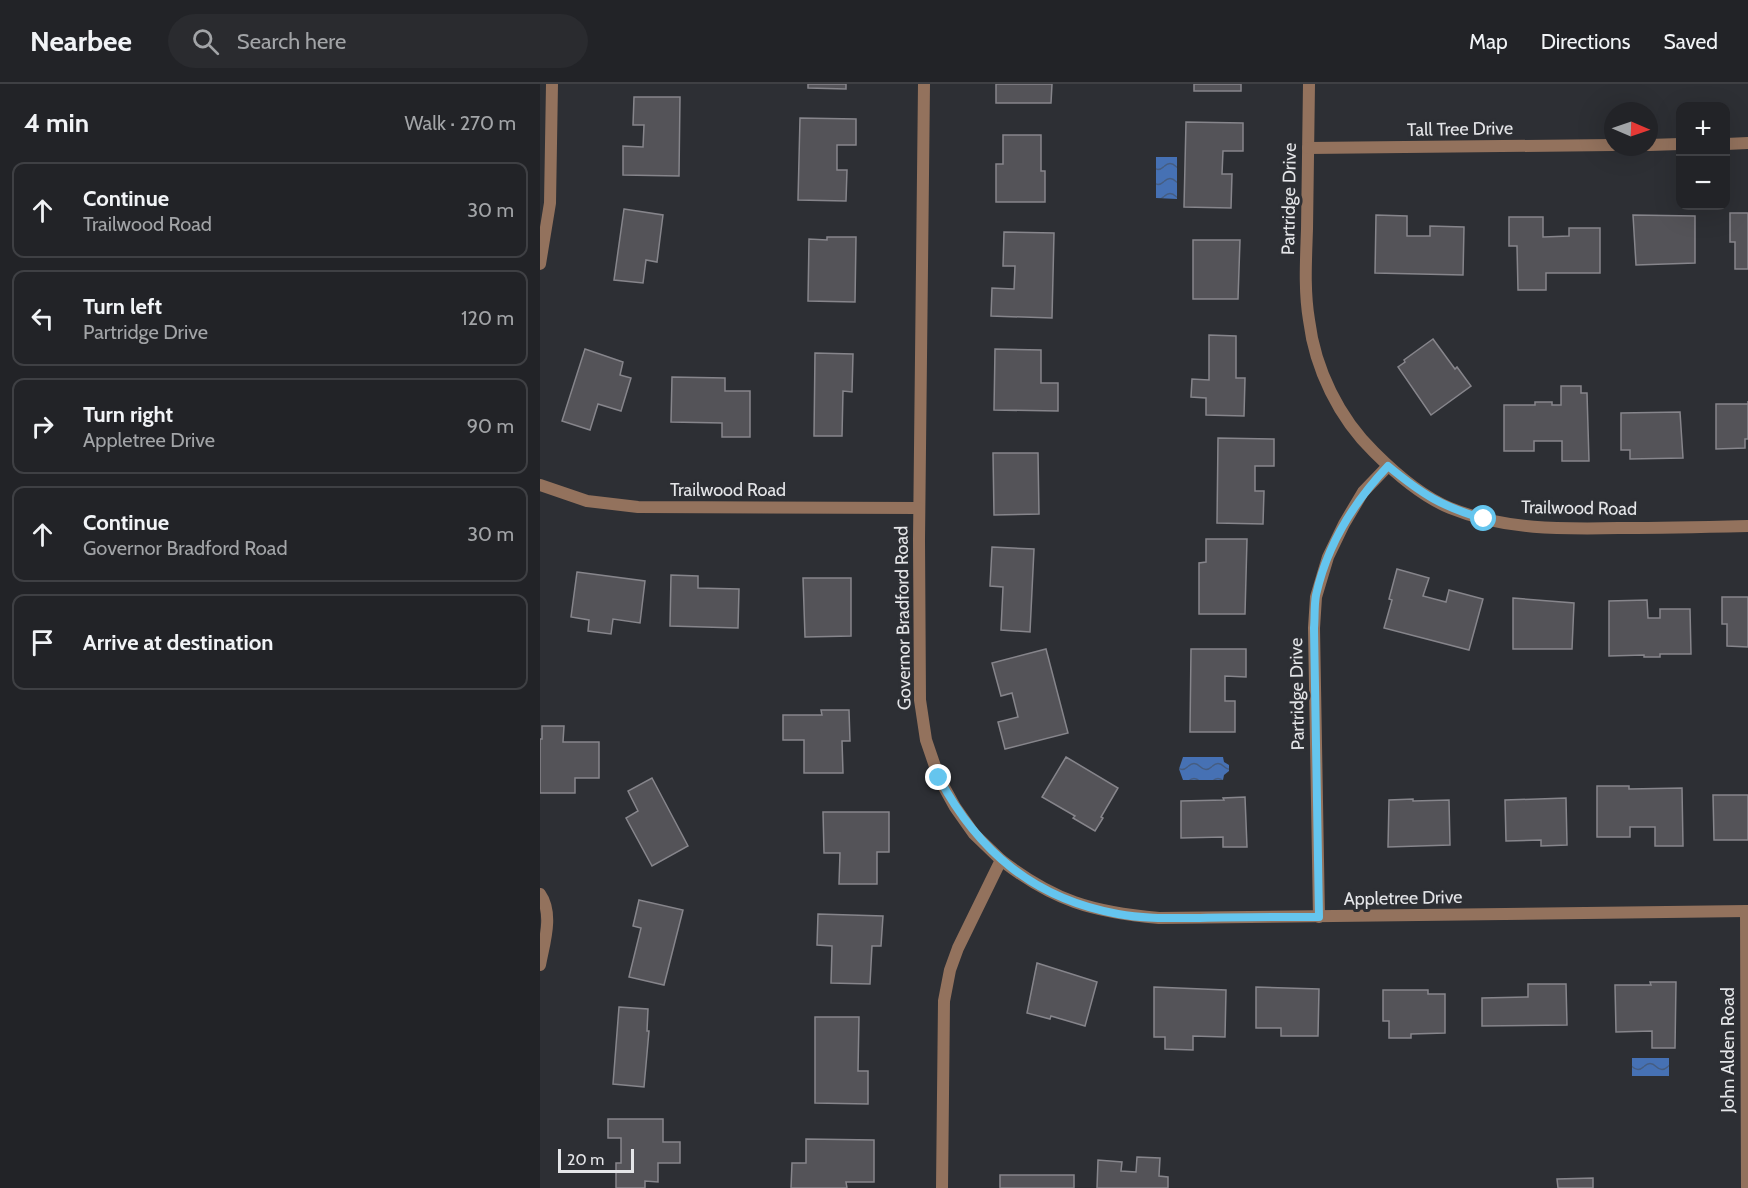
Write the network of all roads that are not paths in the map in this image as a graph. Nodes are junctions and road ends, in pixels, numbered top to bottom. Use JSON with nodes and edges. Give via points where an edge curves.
{"nodes":[{"id":1,"x":552,"y":84,"type":"edge"},
{"id":2,"x":924,"y":84,"type":"edge"},
{"id":3,"x":1309,"y":84,"type":"edge"},
{"id":4,"x":1748,"y":143,"type":"edge"},
{"id":5,"x":1676,"y":144,"type":"edge"},
{"id":6,"x":1730,"y":144,"type":"edge"},
{"id":7,"x":1604,"y":145,"type":"edge"},
{"id":8,"x":1658,"y":145,"type":"edge"},
{"id":9,"x":1308,"y":148,"type":"junction"},
{"id":10,"x":540,"y":264,"type":"edge"},
{"id":11,"x":1388,"y":466,"type":"junction"},
{"id":12,"x":540,"y":485,"type":"edge"},
{"id":13,"x":919,"y":508,"type":"junction"},
{"id":14,"x":1748,"y":526,"type":"edge"},
{"id":15,"x":1001,"y":860,"type":"junction"},
{"id":16,"x":540,"y":894,"type":"edge"},
{"id":17,"x":1747,"y":911,"type":"edge"},
{"id":18,"x":1319,"y":917,"type":"junction"},
{"id":19,"x":540,"y":965,"type":"edge"},
{"id":20,"x":942,"y":1188,"type":"edge"},
{"id":21,"x":1747,"y":1188,"type":"edge"}],
"edges":[{"from":1,"to":10,"type":"street","via":[[550,203]]},
{"from":2,"to":13,"type":"street","name":"Governor Bradford Road"},
{"from":3,"to":9,"type":"street","name":"Partridge Drive"},
{"from":4,"to":6,"type":"street"},
{"from":5,"to":8,"type":"street"},
{"from":7,"to":9,"type":"street","name":"Tall Tree Drive"},
{"from":9,"to":11,"type":"street","name":"Partridge Drive","via":[[1306,284],[1313,345],[1324,378],[1345,417]]},
{"from":11,"to":14,"type":"street","name":"Trailwood Road","via":[[1420,492],[1450,508],[1521,527]]},
{"from":11,"to":18,"type":"street","name":"Partridge Drive","via":[[1363,492],[1344,524],[1328,557],[1316,597]]},
{"from":12,"to":13,"type":"street","name":"Trailwood Road","via":[[587,501],[638,507]]},
{"from":13,"to":15,"type":"street","name":"Governor Bradford Road","via":[[918,669],[926,740],[939,778],[955,807],[974,834]]},
{"from":15,"to":18,"type":"street","name":"Appletree Drive","via":[[1053,894],[1119,914],[1159,918]]},
{"from":15,"to":20,"type":"street","via":[[958,948],[944,1001]]},
{"from":16,"to":19,"type":"street","via":[[548,920]]},
{"from":17,"to":18,"type":"street","name":"Appletree Drive"},
{"from":17,"to":21,"type":"street","name":"John Alden Road"}]}
